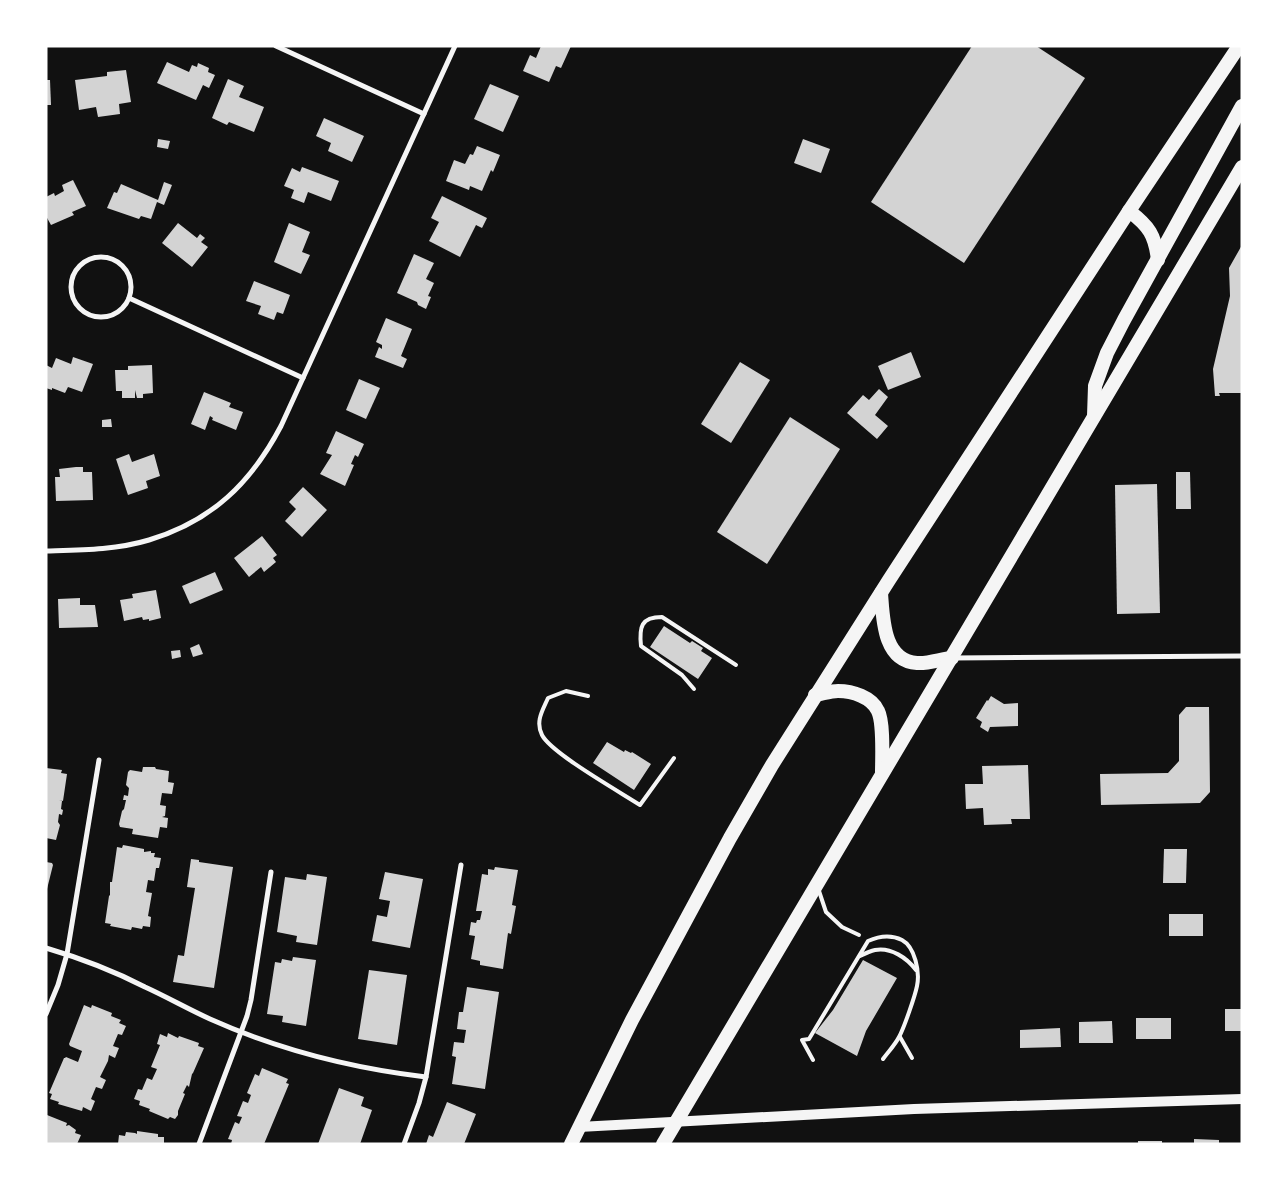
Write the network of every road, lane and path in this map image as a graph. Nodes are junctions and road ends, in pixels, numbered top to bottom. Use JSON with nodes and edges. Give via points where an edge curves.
{"nodes":[{"id":1,"x":276,"y":46,"type":"edge"},
{"id":2,"x":455,"y":46,"type":"edge"},
{"id":3,"x":1239,"y":46,"type":"edge"},
{"id":4,"x":1242,"y":106,"type":"edge"},
{"id":5,"x":424,"y":114,"type":"junction"},
{"id":6,"x":1242,"y":167,"type":"edge"},
{"id":7,"x":1130,"y":211,"type":"junction"},
{"id":8,"x":1158,"y":260,"type":"junction"},
{"id":9,"x":129,"y":298,"type":"junction"},
{"id":10,"x":303,"y":378,"type":"junction"},
{"id":11,"x":1094,"y":420,"type":"junction"},
{"id":12,"x":46,"y":550,"type":"edge"},
{"id":13,"x":881,"y":593,"type":"junction"},
{"id":14,"x":1242,"y":656,"type":"edge"},
{"id":15,"x":952,"y":658,"type":"junction"},
{"id":16,"x":736,"y":665,"type":"dead end"},
{"id":17,"x":694,"y":689,"type":"dead end"},
{"id":18,"x":815,"y":695,"type":"junction"},
{"id":19,"x":588,"y":696,"type":"dead end"},
{"id":20,"x":674,"y":758,"type":"dead end"},
{"id":21,"x":99,"y":760,"type":"dead end"},
{"id":22,"x":882,"y":774,"type":"junction"},
{"id":23,"x":461,"y":865,"type":"dead end"},
{"id":24,"x":271,"y":872,"type":"dead end"},
{"id":25,"x":817,"y":885,"type":"junction"},
{"id":26,"x":859,"y":935,"type":"dead end"},
{"id":27,"x":46,"y":948,"type":"edge"},
{"id":28,"x":67,"y":954,"type":"junction"},
{"id":29,"x":860,"y":956,"type":"junction"},
{"id":30,"x":918,"y":972,"type":"junction"},
{"id":31,"x":46,"y":1014,"type":"edge"},
{"id":32,"x":241,"y":1032,"type":"junction"},
{"id":33,"x":900,"y":1037,"type":"junction"},
{"id":34,"x":912,"y":1058,"type":"dead end"},
{"id":35,"x":883,"y":1059,"type":"dead end"},
{"id":36,"x":812,"y":1060,"type":"dead end"},
{"id":37,"x":426,"y":1078,"type":"junction"},
{"id":38,"x":1242,"y":1099,"type":"edge"},
{"id":39,"x":677,"y":1122,"type":"junction"},
{"id":40,"x":579,"y":1127,"type":"junction"},
{"id":41,"x":199,"y":1144,"type":"edge"},
{"id":42,"x":404,"y":1144,"type":"edge"},
{"id":43,"x":571,"y":1144,"type":"edge"},
{"id":44,"x":663,"y":1144,"type":"edge"}],
"edges":[{"from":1,"to":5,"type":"street"},
{"from":2,"to":5,"type":"street"},
{"from":3,"to":7,"type":"highway"},
{"from":4,"to":8,"type":"highway"},
{"from":5,"to":10,"type":"street"},
{"from":6,"to":11,"type":"highway"},
{"from":7,"to":8,"type":"highway","via":[[1152,233]]},
{"from":7,"to":13,"type":"highway"},
{"from":8,"to":11,"type":"highway","via":[[1107,353],[1095,386]]},
{"from":9,"to":9,"type":"street","via":[[129,276],[122,266],[108,258],[96,257],[85,261],[71,279],[74,302],[91,316],[114,315]]},
{"from":9,"to":10,"type":"street"},
{"from":10,"to":12,"type":"street","via":[[282,426],[256,467],[227,499],[207,513],[148,540],[106,548]]},
{"from":11,"to":15,"type":"highway"},
{"from":13,"to":15,"type":"highway","via":[[883,624],[893,651],[904,660],[917,663]]},
{"from":13,"to":18,"type":"highway"},
{"from":14,"to":15,"type":"street"},
{"from":15,"to":22,"type":"highway"},
{"from":16,"to":17,"type":"lane","via":[[662,616],[646,620],[641,627],[641,646],[682,675]]},
{"from":18,"to":22,"type":"highway","via":[[838,691],[869,700],[878,711],[881,728]]},
{"from":18,"to":40,"type":"highway","via":[[709,875]]},
{"from":19,"to":20,"type":"lane","via":[[566,691],[548,698],[539,717],[542,735],[559,753],[640,805]]},
{"from":21,"to":28,"type":"street"},
{"from":22,"to":25,"type":"highway"},
{"from":23,"to":37,"type":"street"},
{"from":24,"to":32,"type":"street","via":[[251,1000]]},
{"from":25,"to":26,"type":"lane","via":[[826,912],[842,927]]},
{"from":25,"to":39,"type":"highway"},
{"from":27,"to":28,"type":"street"},
{"from":28,"to":31,"type":"street"},
{"from":28,"to":32,"type":"street","via":[[120,975]]},
{"from":29,"to":30,"type":"lane","via":[[876,950],[889,951],[908,960]]},
{"from":29,"to":30,"type":"lane","via":[[868,941],[890,936],[908,944]]},
{"from":29,"to":36,"type":"lane","via":[[809,1039],[802,1040]]},
{"from":30,"to":33,"type":"lane","via":[[918,985]]},
{"from":32,"to":37,"type":"street","via":[[329,1061]]},
{"from":32,"to":41,"type":"street"},
{"from":33,"to":34,"type":"lane"},
{"from":33,"to":35,"type":"lane"},
{"from":37,"to":42,"type":"street"},
{"from":38,"to":39,"type":"main road","via":[[908,1109]]},
{"from":39,"to":40,"type":"main road"},
{"from":39,"to":44,"type":"highway"},
{"from":40,"to":43,"type":"highway"}]}
